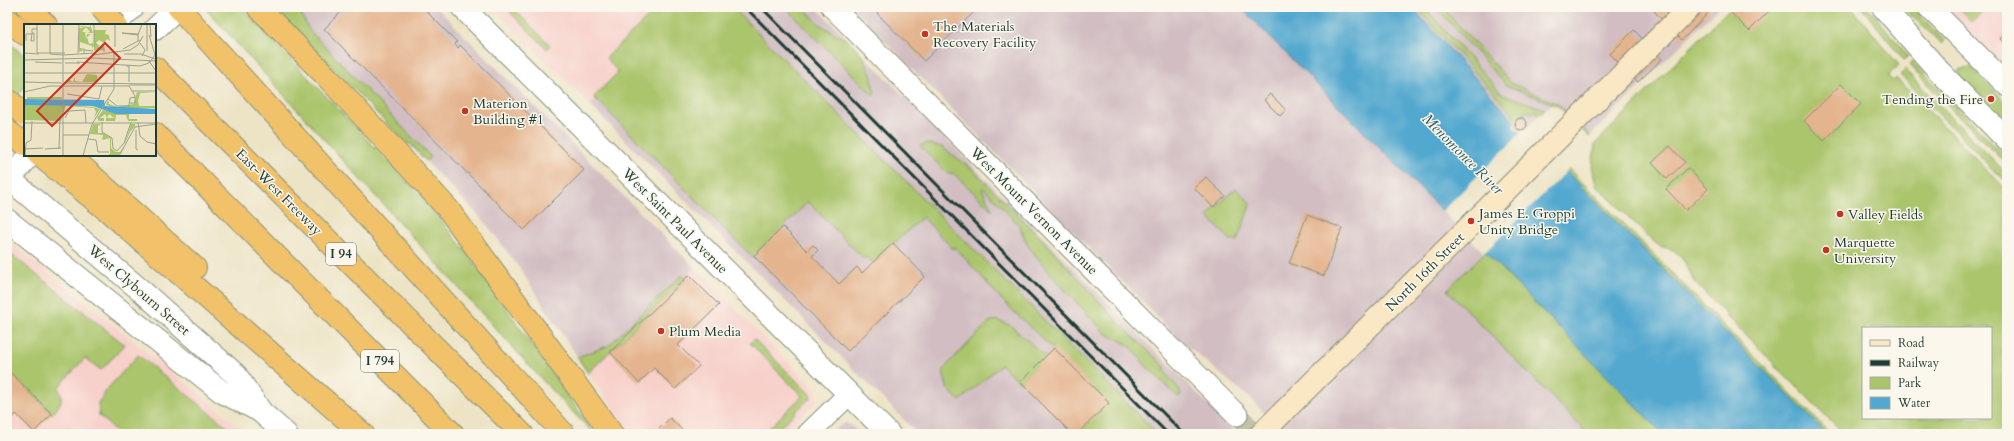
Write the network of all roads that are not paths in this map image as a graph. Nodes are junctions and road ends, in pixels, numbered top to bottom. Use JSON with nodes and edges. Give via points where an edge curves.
{"nodes":[{"id":1,"x":28,"y":7,"type":"edge"},
{"id":2,"x":93,"y":7,"type":"edge"},
{"id":3,"x":101,"y":7,"type":"edge"},
{"id":4,"x":133,"y":7,"type":"edge"},
{"id":5,"x":178,"y":7,"type":"edge"},
{"id":6,"x":258,"y":7,"type":"edge"},
{"id":7,"x":462,"y":7,"type":"edge"},
{"id":8,"x":832,"y":7,"type":"edge"},
{"id":9,"x":1690,"y":7,"type":"edge"},
{"id":10,"x":1883,"y":7,"type":"edge"},
{"id":11,"x":1929,"y":7,"type":"edge"},
{"id":12,"x":7,"y":20,"type":"edge"},
{"id":13,"x":45,"y":24,"type":"edge"},
{"id":14,"x":113,"y":24,"type":"edge"},
{"id":15,"x":113,"y":24,"type":"edge"},
{"id":16,"x":115,"y":24,"type":"edge"},
{"id":17,"x":156,"y":28,"type":"edge"},
{"id":18,"x":24,"y":33,"type":"edge"},
{"id":19,"x":158,"y":70,"type":"edge"},
{"id":20,"x":2007,"y":85,"type":"edge"},
{"id":21,"x":7,"y":99,"type":"edge"},
{"id":22,"x":24,"y":114,"type":"edge"},
{"id":23,"x":24,"y":116,"type":"edge"},
{"id":24,"x":7,"y":131,"type":"edge"},
{"id":25,"x":7,"y":134,"type":"edge"},
{"id":26,"x":156,"y":135,"type":"edge"},
{"id":27,"x":2007,"y":140,"type":"edge"},
{"id":28,"x":24,"y":143,"type":"edge"},
{"id":29,"x":156,"y":145,"type":"edge"},
{"id":30,"x":29,"y":156,"type":"edge"},
{"id":31,"x":43,"y":156,"type":"edge"},
{"id":32,"x":69,"y":163,"type":"edge"},
{"id":33,"x":8,"y":180,"type":"edge"},
{"id":34,"x":219,"y":198,"type":"junction"},
{"id":35,"x":7,"y":220,"type":"edge"},
{"id":36,"x":849,"y":394,"type":"junction"},
{"id":37,"x":261,"y":412,"type":"junction"},
{"id":38,"x":1237,"y":415,"type":"tunnel mouth"},
{"id":39,"x":286,"y":434,"type":"edge"},
{"id":40,"x":363,"y":434,"type":"edge"},
{"id":41,"x":367,"y":434,"type":"edge"},
{"id":42,"x":453,"y":434,"type":"edge"},
{"id":43,"x":522,"y":434,"type":"edge"},
{"id":44,"x":564,"y":434,"type":"edge"},
{"id":45,"x":612,"y":434,"type":"edge"},
{"id":46,"x":808,"y":434,"type":"edge"},
{"id":47,"x":889,"y":434,"type":"edge"},
{"id":48,"x":1261,"y":434,"type":"edge"}],
"edges":[{"from":1,"to":13,"type":"highway"},
{"from":2,"to":14,"type":"highway"},
{"from":3,"to":15,"type":"highway","bridge":true},
{"from":4,"to":16,"type":"street"},
{"from":5,"to":17,"type":"street"},
{"from":5,"to":44,"type":"highway"},
{"from":6,"to":45,"type":"highway","via":[[329,79],[448,209]]},
{"from":7,"to":36,"type":"street","name":"West Saint Paul Avenue"},
{"from":8,"to":38,"type":"street","name":"West Mount Vernon Avenue"},
{"from":9,"to":48,"type":"main road","name":"North 16th Street"},
{"from":10,"to":27,"type":"street","via":[[1939,71]]},
{"from":11,"to":20,"type":"street"},
{"from":12,"to":18,"type":"highway"},
{"from":19,"to":43,"type":"highway","name":"East-West Freeway","number":"I 94"},
{"from":21,"to":22,"type":"highway","bridge":true},
{"from":23,"to":25,"type":"street"},
{"from":24,"to":28,"type":"highway","bridge":true},
{"from":26,"to":34,"type":"highway","number":"I 794"},
{"from":29,"to":34,"type":"highway"},
{"from":30,"to":33,"type":"street"},
{"from":31,"to":32,"type":"highway"},
{"from":32,"to":40,"type":"highway"},
{"from":32,"to":41,"type":"highway","via":[[169,244]]},
{"from":33,"to":37,"type":"street","name":"West Clybourn Street","via":[[144,293],[236,376]]},
{"from":34,"to":42,"type":"highway","number":"I 794"},
{"from":35,"to":37,"type":"street","name":"West Clybourn Street","via":[[222,392]]},
{"from":36,"to":46,"type":"street"},
{"from":36,"to":47,"type":"street","name":"West Saint Paul Avenue"},
{"from":37,"to":39,"type":"street","name":"West Clybourn Street"}]}
